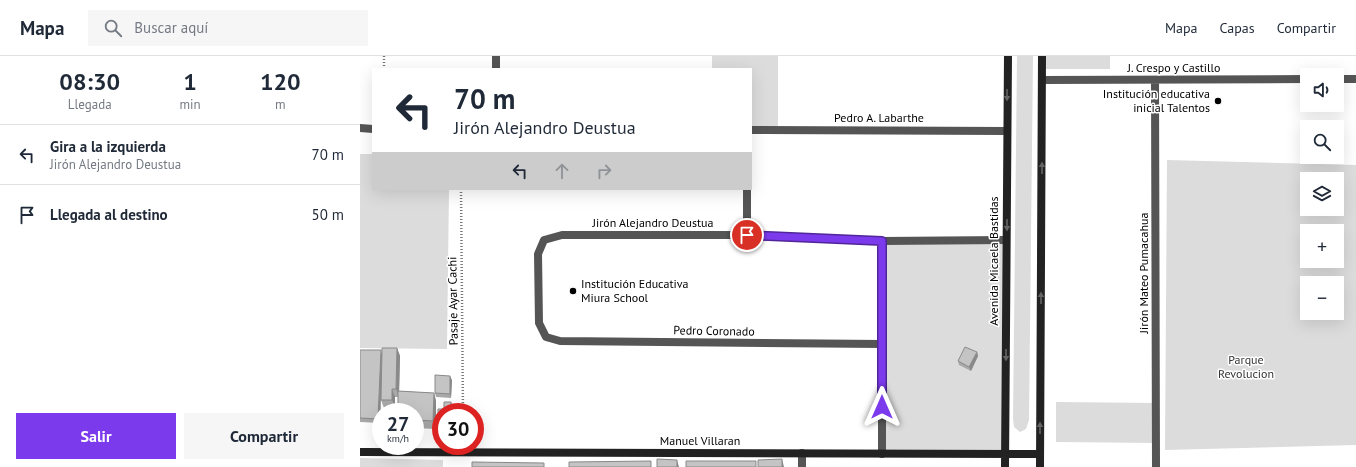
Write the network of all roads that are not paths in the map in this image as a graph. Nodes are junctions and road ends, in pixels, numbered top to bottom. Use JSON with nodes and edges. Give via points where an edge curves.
{"nodes":[{"id":1,"x":496,"y":56,"type":"edge"},
{"id":2,"x":1008,"y":56,"type":"edge"},
{"id":3,"x":1042,"y":56,"type":"edge"},
{"id":4,"x":496,"y":68,"type":"edge"},
{"id":5,"x":1300,"y":79,"type":"edge"},
{"id":6,"x":1344,"y":79,"type":"edge"},
{"id":7,"x":1356,"y":79,"type":"edge"},
{"id":8,"x":1042,"y":80,"type":"junction"},
{"id":9,"x":1155,"y":80,"type":"junction"},
{"id":10,"x":360,"y":128,"type":"edge"},
{"id":11,"x":372,"y":128,"type":"edge"},
{"id":12,"x":752,"y":130,"type":"edge"},
{"id":13,"x":1007,"y":131,"type":"junction"},
{"id":14,"x":747,"y":190,"type":"edge"},
{"id":15,"x":747,"y":235,"type":"junction"},
{"id":16,"x":1006,"y":240,"type":"junction"},
{"id":17,"x":882,"y":241,"type":"junction"},
{"id":18,"x":546,"y":337,"type":"joint"},
{"id":19,"x":882,"y":344,"type":"junction"},
{"id":20,"x":360,"y":452,"type":"edge"},
{"id":21,"x":802,"y":453,"type":"junction"},
{"id":22,"x":882,"y":454,"type":"junction"},
{"id":23,"x":1005,"y":454,"type":"junction"},
{"id":24,"x":1040,"y":454,"type":"junction"},
{"id":25,"x":802,"y":467,"type":"edge"},
{"id":26,"x":1005,"y":467,"type":"edge"},
{"id":27,"x":1040,"y":467,"type":"edge"},
{"id":28,"x":1156,"y":467,"type":"edge"}],
"edges":[{"from":1,"to":4,"type":"street"},
{"from":2,"to":13,"type":"main road","name":"Avenida Micaela Bastidas","one_way":true},
{"from":3,"to":8,"type":"main road"},
{"from":5,"to":9,"type":"street","name":"J. Crespo y Castillo"},
{"from":6,"to":7,"type":"street"},
{"from":8,"to":9,"type":"street","name":"J. Crespo y Castillo"},
{"from":24,"to":8,"type":"main road","one_way":true},
{"from":9,"to":28,"type":"street","name":"Jirón Mateo Pumacahua"},
{"from":10,"to":11,"type":"street"},
{"from":12,"to":13,"type":"street","name":"Pedro A. Labarthe"},
{"from":13,"to":16,"type":"main road","name":"Avenida Micaela Bastidas","one_way":true},
{"from":14,"to":15,"type":"street"},
{"from":15,"to":17,"type":"street","name":"Jirón Alejandro Deustua"},
{"from":15,"to":18,"type":"street","name":"Jirón Alejandro Deustua","via":[[562,235],[544,240],[538,254],[539,323]]},
{"from":16,"to":17,"type":"street","name":"Jirón Alejandro Deustua"},
{"from":16,"to":23,"type":"main road","name":"Avenida Micaela Bastidas","one_way":true},
{"from":17,"to":19,"type":"street"},
{"from":18,"to":19,"type":"street","name":"Pedro Coronado","via":[[560,341]]},
{"from":19,"to":22,"type":"street"},
{"from":20,"to":21,"type":"main road","name":"Manuel Villaran"},
{"from":21,"to":22,"type":"main road","name":"Manuel Villaran"},
{"from":21,"to":25,"type":"street"},
{"from":22,"to":23,"type":"main road","name":"Manuel Villaran"},
{"from":23,"to":24,"type":"main road","name":"Manuel Villaran"},
{"from":23,"to":26,"type":"main road","name":"Avenida Micaela Bastidas"},
{"from":24,"to":27,"type":"main road"}]}
